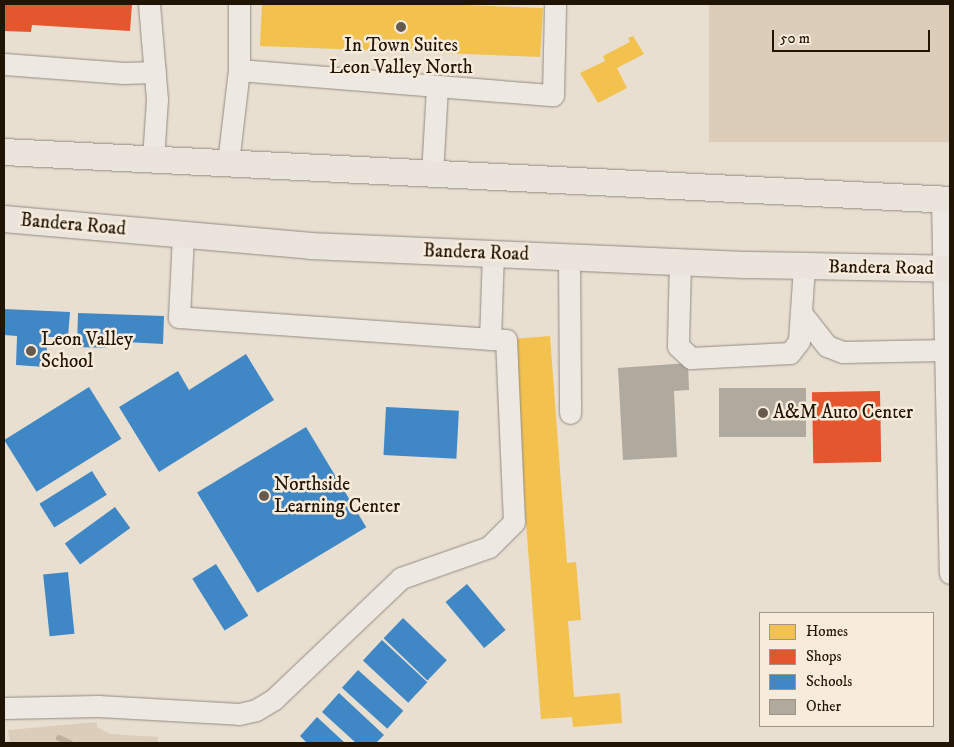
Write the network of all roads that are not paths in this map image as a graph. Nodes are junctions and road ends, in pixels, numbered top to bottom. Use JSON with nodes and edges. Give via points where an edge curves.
{"nodes":[{"id":1,"x":149,"y":4,"type":"edge"},
{"id":2,"x":239,"y":4,"type":"edge"},
{"id":3,"x":555,"y":4,"type":"edge"},
{"id":4,"x":4,"y":64,"type":"edge"},
{"id":5,"x":239,"y":70,"type":"junction"},
{"id":6,"x":155,"y":72,"type":"junction"},
{"id":7,"x":437,"y":86,"type":"junction"},
{"id":8,"x":4,"y":152,"type":"edge"},
{"id":9,"x":153,"y":160,"type":"junction"},
{"id":10,"x":228,"y":163,"type":"junction"},
{"id":11,"x":432,"y":174,"type":"junction"},
{"id":12,"x":946,"y":200,"type":"edge"},
{"id":13,"x":15,"y":220,"type":"edge"},
{"id":14,"x":4,"y":234,"type":"edge"},
{"id":15,"x":183,"y":235,"type":"junction"},
{"id":16,"x":493,"y":254,"type":"junction"},
{"id":17,"x":569,"y":257,"type":"junction"},
{"id":18,"x":680,"y":262,"type":"junction"},
{"id":19,"x":804,"y":266,"type":"junction"},
{"id":20,"x":947,"y":269,"type":"edge"},
{"id":21,"x":801,"y":314,"type":"junction"},
{"id":22,"x":490,"y":339,"type":"junction"},
{"id":23,"x":945,"y":350,"type":"junction"},
{"id":24,"x":948,"y":372,"type":"edge"},
{"id":25,"x":570,"y":413,"type":"dead end"},
{"id":26,"x":950,"y":573,"type":"edge"},
{"id":27,"x":4,"y":708,"type":"edge"}],
"edges":[{"from":1,"to":6,"type":"street"},
{"from":2,"to":5,"type":"street"},
{"from":3,"to":7,"type":"street","via":[[554,95]]},
{"from":4,"to":6,"type":"street","via":[[124,73]]},
{"from":5,"to":7,"type":"street"},
{"from":5,"to":10,"type":"street"},
{"from":6,"to":9,"type":"street","via":[[157,98]]},
{"from":7,"to":11,"type":"street"},
{"from":8,"to":9,"type":"main road"},
{"from":9,"to":10,"type":"main road"},
{"from":10,"to":11,"type":"main road"},
{"from":11,"to":12,"type":"main road"},
{"from":12,"to":20,"type":"street"},
{"from":13,"to":14,"type":"main road"},
{"from":13,"to":15,"type":"main road","name":"Bandera Road"},
{"from":15,"to":16,"type":"main road","name":"Bandera Road","via":[[310,246]]},
{"from":15,"to":22,"type":"street","via":[[179,317]]},
{"from":16,"to":17,"type":"main road","name":"Bandera Road"},
{"from":16,"to":22,"type":"street"},
{"from":17,"to":18,"type":"main road","name":"Bandera Road"},
{"from":17,"to":25,"type":"street"},
{"from":18,"to":19,"type":"main road","name":"Bandera Road"},
{"from":18,"to":21,"type":"street","via":[[678,346],[691,358],[790,354],[799,341]]},
{"from":19,"to":20,"type":"main road","name":"Bandera Road"},
{"from":19,"to":21,"type":"street"},
{"from":20,"to":23,"type":"street"},
{"from":21,"to":23,"type":"street","via":[[827,346],[843,352]]},
{"from":22,"to":27,"type":"street","via":[[506,340],[514,522],[489,547],[401,578],[274,699],[256,710],[239,714],[98,706]]},
{"from":23,"to":24,"type":"street"},
{"from":24,"to":26,"type":"street"}]}
